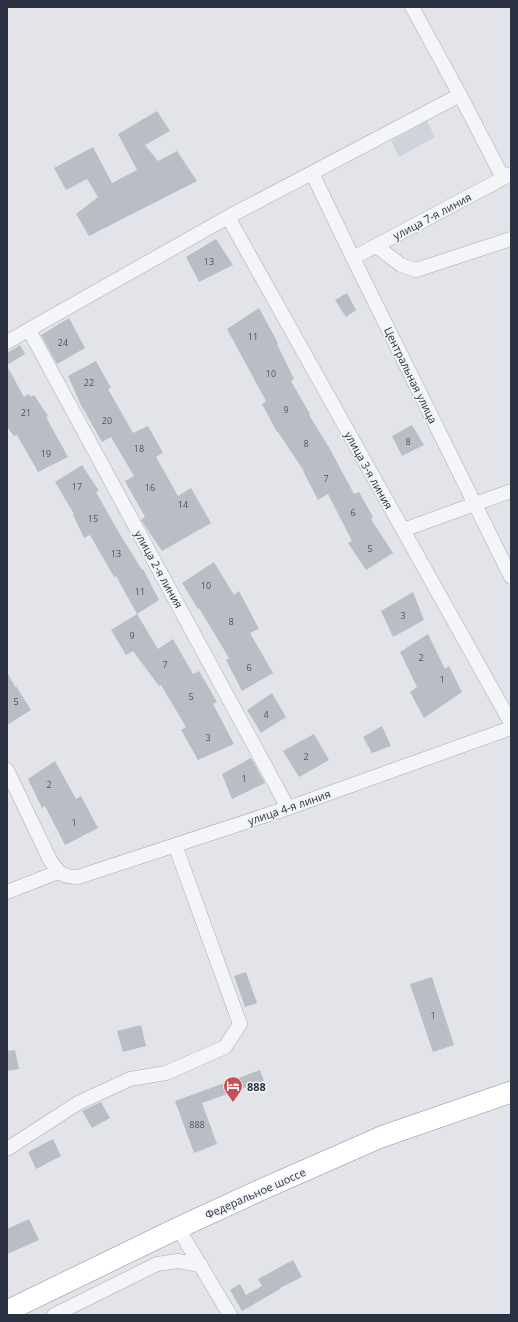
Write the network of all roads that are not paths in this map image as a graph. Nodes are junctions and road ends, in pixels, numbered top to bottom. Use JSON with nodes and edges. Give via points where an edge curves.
{"nodes":[{"id":1,"x":412,"y":7,"type":"edge"},
{"id":2,"x":460,"y":94,"type":"junction"},
{"id":3,"x":312,"y":173,"type":"junction"},
{"id":4,"x":507,"y":176,"type":"edge"},
{"id":5,"x":228,"y":217,"type":"junction"},
{"id":6,"x":511,"y":238,"type":"edge"},
{"id":7,"x":376,"y":246,"type":"junction"},
{"id":8,"x":353,"y":258,"type":"junction"},
{"id":9,"x":29,"y":330,"type":"junction"},
{"id":10,"x":7,"y":342,"type":"edge"},
{"id":11,"x":511,"y":491,"type":"edge"},
{"id":12,"x":474,"y":504,"type":"junction"},
{"id":13,"x":403,"y":530,"type":"junction"},
{"id":14,"x":511,"y":578,"type":"edge"},
{"id":15,"x":511,"y":724,"type":"edge"},
{"id":16,"x":511,"y":728,"type":"edge"},
{"id":17,"x":7,"y":770,"type":"edge"},
{"id":18,"x":288,"y":808,"type":"junction"},
{"id":19,"x":175,"y":845,"type":"junction"},
{"id":20,"x":62,"y":874,"type":"junction"},
{"id":21,"x":7,"y":892,"type":"edge"},
{"id":22,"x":511,"y":1092,"type":"edge"},
{"id":23,"x":7,"y":1149,"type":"edge"},
{"id":24,"x":178,"y":1228,"type":"junction"},
{"id":25,"x":201,"y":1265,"type":"junction"},
{"id":26,"x":7,"y":1311,"type":"edge"},
{"id":27,"x":54,"y":1315,"type":"edge"},
{"id":28,"x":230,"y":1315,"type":"edge"}],
"edges":[{"from":1,"to":2,"type":"street"},
{"from":2,"to":3,"type":"street"},
{"from":2,"to":4,"type":"street"},
{"from":3,"to":5,"type":"street"},
{"from":3,"to":8,"type":"street","name":"Центральная улица"},
{"from":4,"to":7,"type":"street","name":"улица 7-я линия"},
{"from":5,"to":9,"type":"street"},
{"from":5,"to":13,"type":"street","name":"улица 3-я линия"},
{"from":6,"to":7,"type":"street","via":[[416,270],[401,265]]},
{"from":7,"to":8,"type":"street","name":"улица 7-я линия"},
{"from":8,"to":12,"type":"street","name":"Центральная улица"},
{"from":9,"to":10,"type":"street"},
{"from":9,"to":18,"type":"street","name":"улица 2-я линия"},
{"from":11,"to":12,"type":"street"},
{"from":12,"to":13,"type":"street"},
{"from":12,"to":14,"type":"street","name":"Центральная улица"},
{"from":13,"to":15,"type":"street","name":"улица 3-я линия"},
{"from":16,"to":18,"type":"street","name":"улица 4-я линия"},
{"from":17,"to":20,"type":"street","via":[[50,860]]},
{"from":18,"to":19,"type":"street","name":"улица 4-я линия"},
{"from":19,"to":20,"type":"street","name":"улица 4-я линия","via":[[78,877]]},
{"from":19,"to":23,"type":"street","via":[[240,1024],[225,1047],[166,1073],[130,1079],[78,1103]]},
{"from":20,"to":21,"type":"street","name":"улица 4-я линия"},
{"from":22,"to":24,"type":"highway","name":"Федеральное шоссе","via":[[381,1137]]},
{"from":24,"to":25,"type":"street"},
{"from":24,"to":26,"type":"highway","name":"Федеральное шоссе"},
{"from":25,"to":27,"type":"street","via":[[178,1261],[157,1264]]},
{"from":25,"to":28,"type":"street"}]}
